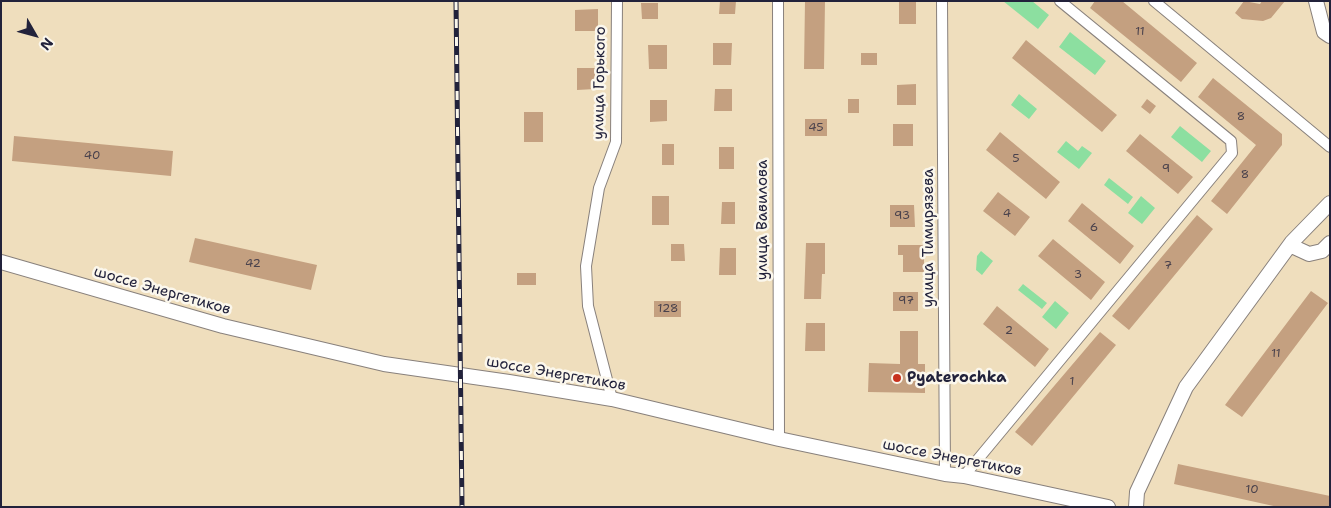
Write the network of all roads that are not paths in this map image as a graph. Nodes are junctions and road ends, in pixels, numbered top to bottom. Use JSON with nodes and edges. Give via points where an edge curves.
{"nodes":[{"id":1,"x":617,"y":1,"type":"edge"},
{"id":2,"x":778,"y":1,"type":"edge"},
{"id":3,"x":942,"y":1,"type":"edge"},
{"id":4,"x":1060,"y":1,"type":"edge"},
{"id":5,"x":1154,"y":1,"type":"edge"},
{"id":6,"x":1316,"y":1,"type":"edge"},
{"id":7,"x":1330,"y":36,"type":"edge"},
{"id":8,"x":1330,"y":147,"type":"edge"},
{"id":9,"x":1330,"y":203,"type":"edge"},
{"id":10,"x":1319,"y":213,"type":"junction"},
{"id":11,"x":1330,"y":223,"type":"edge"},
{"id":12,"x":1292,"y":242,"type":"junction"},
{"id":13,"x":1330,"y":243,"type":"edge"},
{"id":14,"x":1,"y":262,"type":"edge"},
{"id":15,"x":612,"y":399,"type":"junction"},
{"id":16,"x":778,"y":439,"type":"junction"},
{"id":17,"x":944,"y":474,"type":"junction"},
{"id":18,"x":964,"y":476,"type":"junction"},
{"id":19,"x":1108,"y":507,"type":"edge"},
{"id":20,"x":1136,"y":507,"type":"edge"}],
"edges":[{"from":1,"to":15,"type":"street","name":"улица Горького","via":[[616,142],[599,188],[586,266],[588,306]]},
{"from":2,"to":16,"type":"street","name":"улица Вавилова"},
{"from":3,"to":17,"type":"street","name":"улица Тимирязева"},
{"from":4,"to":18,"type":"street","via":[[1231,141],[1232,153]]},
{"from":5,"to":8,"type":"street"},
{"from":6,"to":7,"type":"main road","via":[[1324,32]]},
{"from":9,"to":10,"type":"main road"},
{"from":10,"to":11,"type":"main road"},
{"from":10,"to":12,"type":"main road"},
{"from":12,"to":13,"type":"main road","via":[[1296,248],[1309,254],[1322,251]]},
{"from":12,"to":20,"type":"main road","via":[[1186,387],[1137,492]]},
{"from":14,"to":15,"type":"main road","name":"шоссе Энергетиков","via":[[223,326],[384,364]]},
{"from":15,"to":16,"type":"main road","name":"шоссе Энергетиков"},
{"from":16,"to":17,"type":"main road","name":"шоссе Энергетиков"},
{"from":17,"to":18,"type":"main road","name":"шоссе Энергетиков"},
{"from":18,"to":19,"type":"main road","name":"шоссе Энергетиков"}]}
